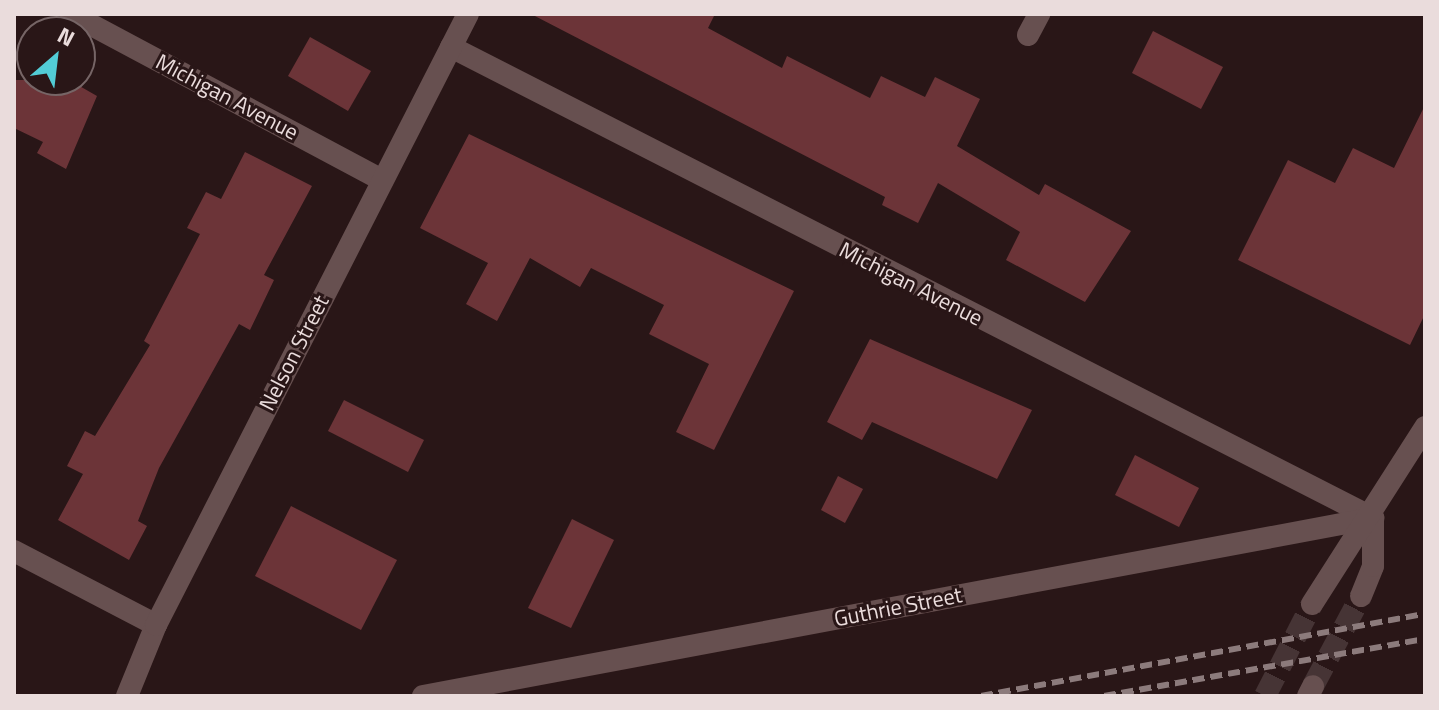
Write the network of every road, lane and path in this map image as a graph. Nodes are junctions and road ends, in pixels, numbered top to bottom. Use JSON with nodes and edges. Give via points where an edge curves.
{"nodes":[{"id":1,"x":71,"y":14,"type":"edge"},
{"id":2,"x":468,"y":14,"type":"edge"},
{"id":3,"x":1039,"y":14,"type":"edge"},
{"id":4,"x":1028,"y":35,"type":"dead end"},
{"id":5,"x":451,"y":47,"type":"junction"},
{"id":6,"x":382,"y":180,"type":"junction"},
{"id":7,"x":1425,"y":427,"type":"edge"},
{"id":8,"x":1373,"y":518,"type":"junction"},
{"id":9,"x":14,"y":551,"type":"edge"},
{"id":10,"x":1361,"y":596,"type":"tunnel mouth"},
{"id":11,"x":1312,"y":604,"type":"tunnel mouth"},
{"id":12,"x":156,"y":625,"type":"junction"},
{"id":13,"x":127,"y":696,"type":"edge"},
{"id":14,"x":423,"y":696,"type":"edge"}],
"edges":[{"from":1,"to":6,"type":"street","name":"Michigan Avenue"},
{"from":2,"to":5,"type":"street","name":"Nelson Street"},
{"from":3,"to":4,"type":"street"},
{"from":5,"to":6,"type":"street","name":"Nelson Street"},
{"from":5,"to":8,"type":"street","name":"Michigan Avenue"},
{"from":6,"to":12,"type":"street","name":"Nelson Street"},
{"from":7,"to":8,"type":"street"},
{"from":8,"to":10,"type":"street","via":[[1373,566]]},
{"from":8,"to":11,"type":"street","via":[[1344,544]]},
{"from":8,"to":14,"type":"street","name":"Guthrie Street"},
{"from":9,"to":12,"type":"street"},
{"from":12,"to":13,"type":"street","name":"Nelson Street"}]}
